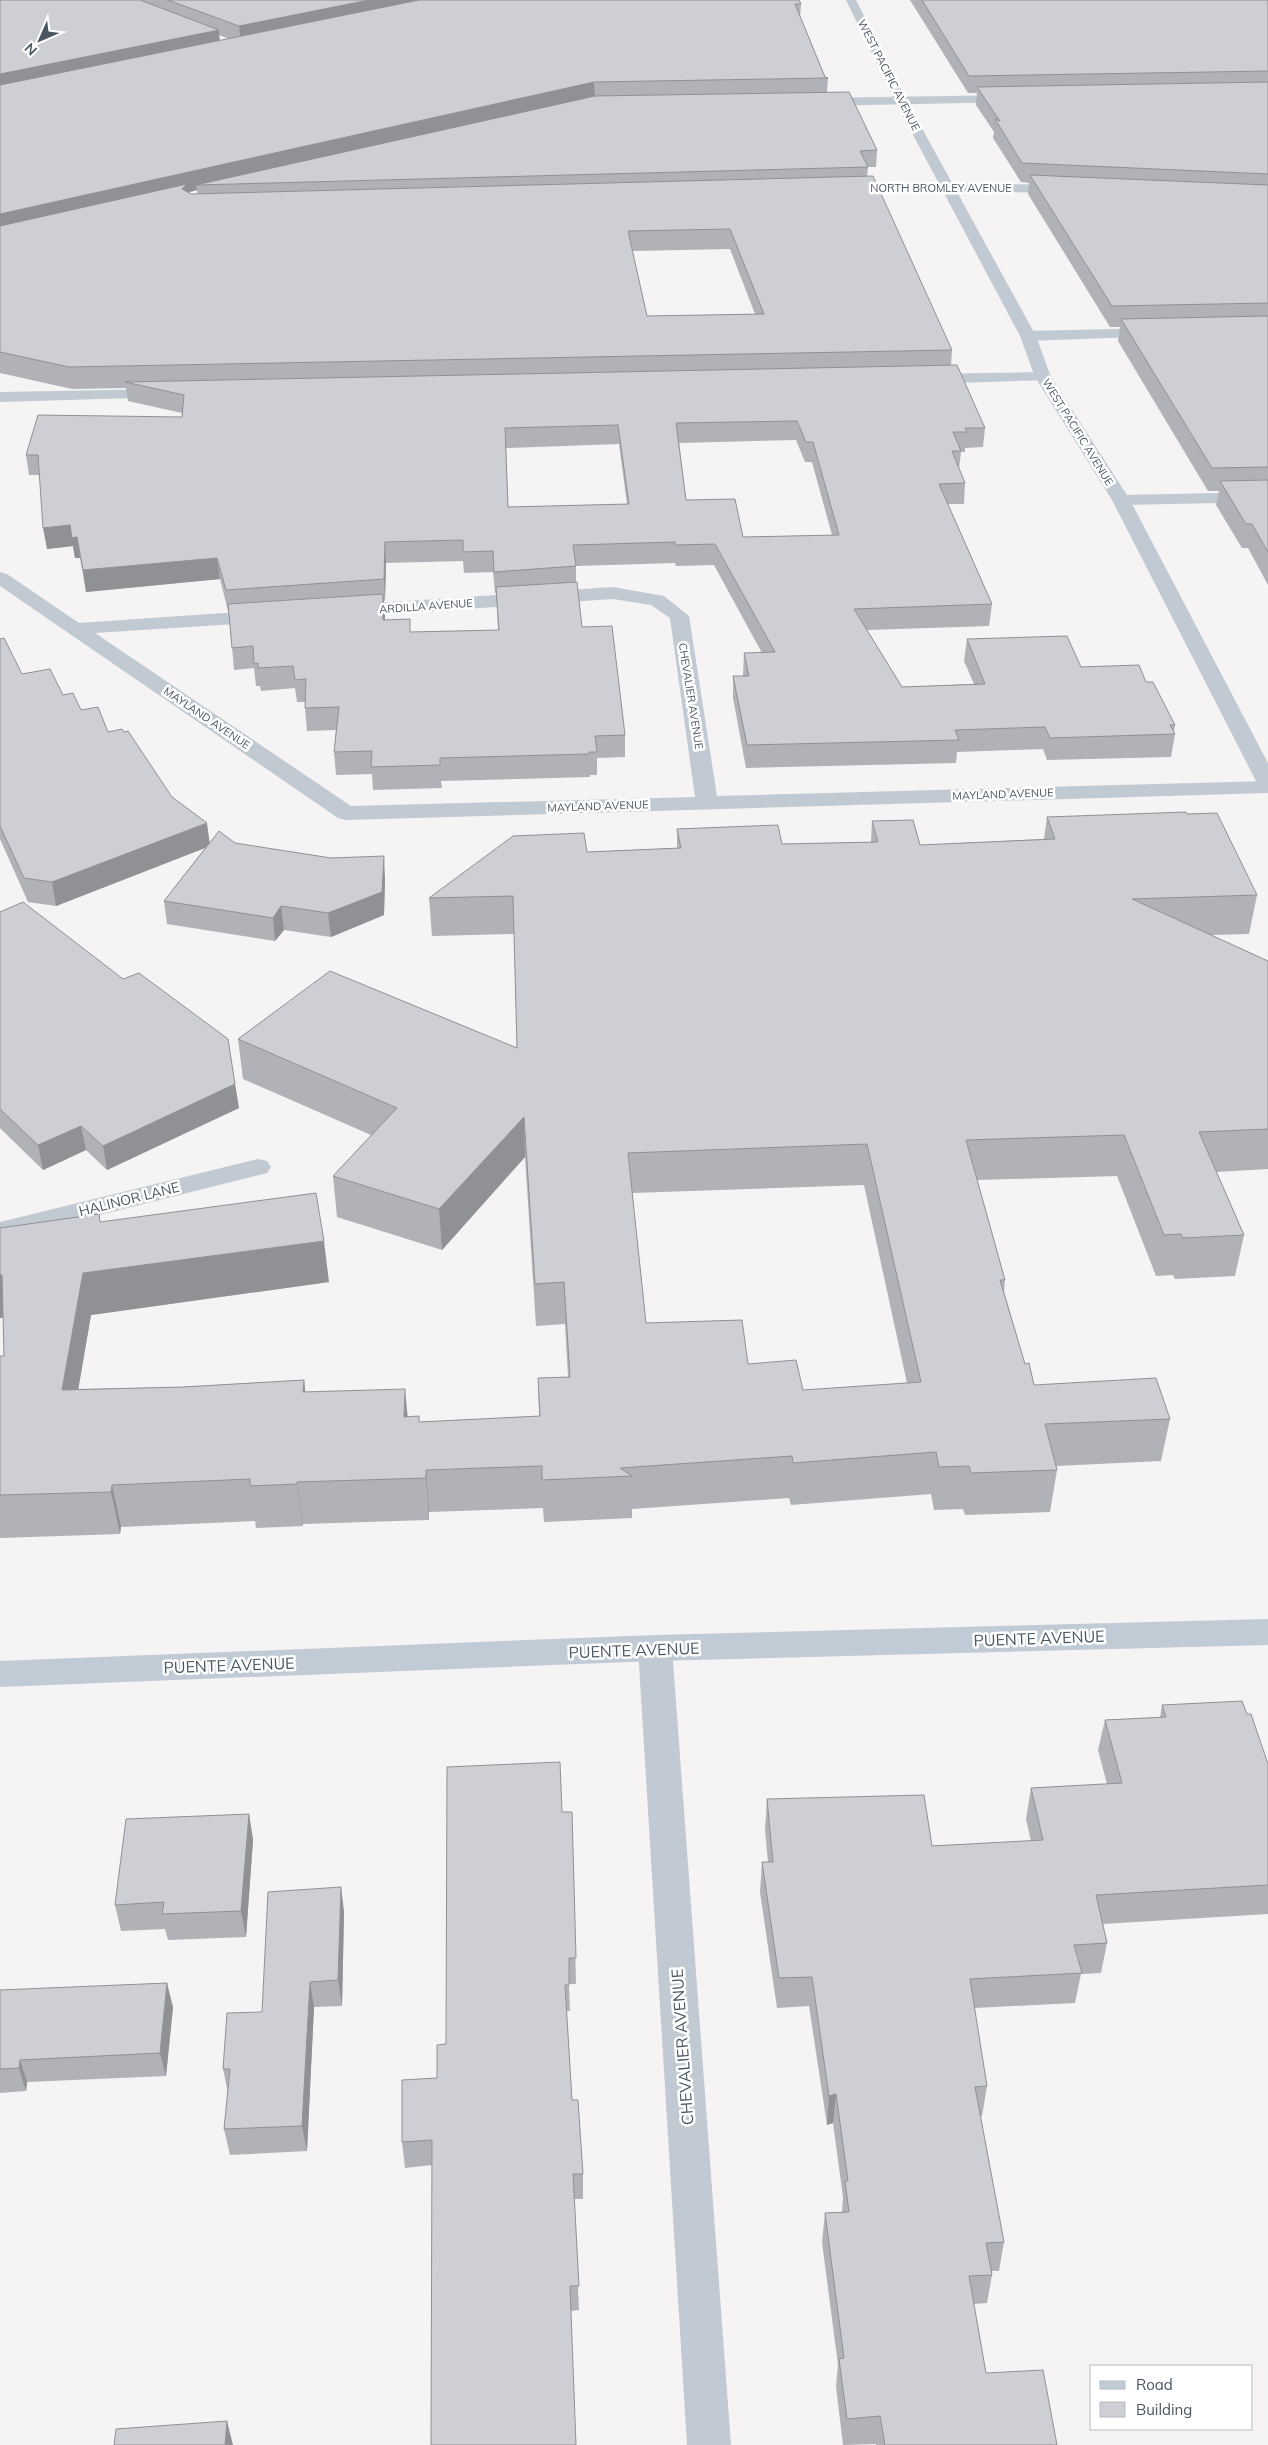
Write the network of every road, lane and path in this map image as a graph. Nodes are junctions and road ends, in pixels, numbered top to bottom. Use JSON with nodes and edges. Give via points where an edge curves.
{"nodes":[{"id":1,"x":851,"y":0,"type":"edge"},
{"id":2,"x":1028,"y":98,"type":"edge"},
{"id":3,"x":901,"y":100,"type":"junction"},
{"id":4,"x":802,"y":102,"type":"edge"},
{"id":5,"x":949,"y":187,"type":"junction"},
{"id":6,"x":1077,"y":189,"type":"edge"},
{"id":7,"x":831,"y":190,"type":"edge"},
{"id":8,"x":1171,"y":333,"type":"edge"},
{"id":9,"x":1028,"y":336,"type":"junction"},
{"id":10,"x":1043,"y":377,"type":"junction"},
{"id":11,"x":914,"y":379,"type":"edge"},
{"id":12,"x":179,"y":394,"type":"edge"},
{"id":13,"x":0,"y":397,"type":"edge"},
{"id":14,"x":1268,"y":497,"type":"edge"},
{"id":15,"x":1121,"y":500,"type":"junction"},
{"id":16,"x":0,"y":578,"type":"edge"},
{"id":17,"x":657,"y":600,"type":"joint"},
{"id":18,"x":324,"y":612,"type":"edge"},
{"id":19,"x":284,"y":615,"type":"edge"},
{"id":20,"x":75,"y":629,"type":"junction"},
{"id":21,"x":1268,"y":785,"type":"edge"},
{"id":22,"x":707,"y":802,"type":"junction"},
{"id":23,"x":258,"y":1167,"type":"dead end"},
{"id":24,"x":0,"y":1231,"type":"edge"},
{"id":25,"x":1268,"y":1632,"type":"edge"},
{"id":26,"x":655,"y":1648,"type":"junction"},
{"id":27,"x":0,"y":1674,"type":"edge"},
{"id":28,"x":709,"y":2445,"type":"edge"}],
"edges":[{"from":1,"to":3,"type":"street","name":"WEST PACIFIC AVENUE"},
{"from":2,"to":3,"type":"street"},
{"from":3,"to":4,"type":"street"},
{"from":3,"to":5,"type":"street","name":"WEST PACIFIC AVENUE"},
{"from":5,"to":6,"type":"street","name":"NORTH BROMLEY AVENUE"},
{"from":5,"to":7,"type":"street","name":"NORTH BROMLEY AVENUE"},
{"from":5,"to":9,"type":"street","name":"WEST PACIFIC AVENUE"},
{"from":8,"to":9,"type":"street"},
{"from":9,"to":10,"type":"street","name":"WEST PACIFIC AVENUE"},
{"from":10,"to":11,"type":"street"},
{"from":10,"to":15,"type":"street","name":"WEST PACIFIC AVENUE"},
{"from":12,"to":13,"type":"street"},
{"from":14,"to":15,"type":"street"},
{"from":15,"to":21,"type":"street","name":"WEST PACIFIC AVENUE"},
{"from":16,"to":20,"type":"street","name":"MAYLAND AVENUE"},
{"from":17,"to":18,"type":"street","name":"ARDILLA AVENUE","via":[[613,594]]},
{"from":17,"to":22,"type":"street","name":"CHEVALIER AVENUE","via":[[678,616]]},
{"from":19,"to":20,"type":"street"},
{"from":20,"to":22,"type":"street","name":"MAYLAND AVENUE","via":[[346,813]]},
{"from":21,"to":22,"type":"street","name":"MAYLAND AVENUE"},
{"from":23,"to":24,"type":"street","name":"HALINOR LANE"},
{"from":25,"to":26,"type":"main road","name":"PUENTE AVENUE"},
{"from":26,"to":27,"type":"main road","name":"PUENTE AVENUE"},
{"from":26,"to":28,"type":"street","name":"CHEVALIER AVENUE"}]}
